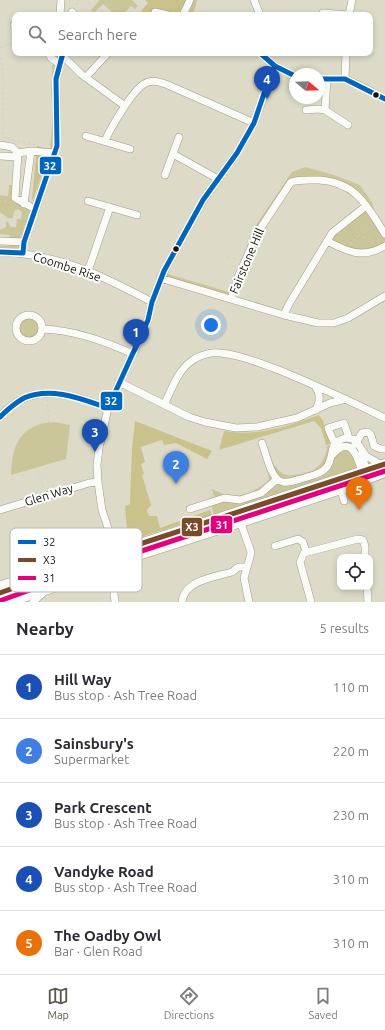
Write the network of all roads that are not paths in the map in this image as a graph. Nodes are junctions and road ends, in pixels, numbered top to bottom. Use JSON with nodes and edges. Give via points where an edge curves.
{"nodes":[{"id":1,"x":61,"y":0,"type":"edge"},
{"id":2,"x":190,"y":0,"type":"edge"},
{"id":3,"x":254,"y":0,"type":"edge"},
{"id":4,"x":352,"y":0,"type":"edge"},
{"id":5,"x":60,"y":12,"type":"edge"},
{"id":6,"x":184,"y":12,"type":"edge"},
{"id":7,"x":259,"y":12,"type":"edge"},
{"id":8,"x":350,"y":12,"type":"edge"},
{"id":9,"x":50,"y":56,"type":"edge"},
{"id":10,"x":62,"y":56,"type":"edge"},
{"id":11,"x":64,"y":56,"type":"edge"},
{"id":12,"x":105,"y":56,"type":"edge"},
{"id":13,"x":263,"y":56,"type":"edge"},
{"id":14,"x":346,"y":56,"type":"edge"},
{"id":15,"x":60,"y":64,"type":"junction"},
{"id":16,"x":275,"y":66,"type":"junction"},
{"id":17,"x":289,"y":73,"type":"edge"},
{"id":18,"x":86,"y":77,"type":"junction"},
{"id":19,"x":327,"y":79,"type":"joint"},
{"id":20,"x":345,"y":80,"type":"junction"},
{"id":21,"x":385,"y":99,"type":"edge"},
{"id":22,"x":125,"y":106,"type":"junction"},
{"id":23,"x":306,"y":110,"type":"dead end"},
{"id":24,"x":325,"y":110,"type":"junction"},
{"id":25,"x":254,"y":123,"type":"junction"},
{"id":26,"x":348,"y":125,"type":"dead end"},
{"id":27,"x":86,"y":136,"type":"dead end"},
{"id":28,"x":179,"y":137,"type":"dead end"},
{"id":29,"x":105,"y":142,"type":"junction"},
{"id":30,"x":0,"y":145,"type":"edge"},
{"id":31,"x":130,"y":149,"type":"dead end"},
{"id":32,"x":31,"y":151,"type":"junction"},
{"id":33,"x":54,"y":153,"type":"junction"},
{"id":34,"x":173,"y":154,"type":"junction"},
{"id":35,"x":18,"y":155,"type":"junction"},
{"id":36,"x":0,"y":156,"type":"edge"},
{"id":37,"x":165,"y":175,"type":"dead end"},
{"id":38,"x":218,"y":179,"type":"junction"},
{"id":39,"x":88,"y":200,"type":"dead end"},
{"id":40,"x":24,"y":204,"type":"junction"},
{"id":41,"x":366,"y":206,"type":"junction"},
{"id":42,"x":110,"y":207,"type":"junction"},
{"id":43,"x":35,"y":209,"type":"junction"},
{"id":44,"x":137,"y":215,"type":"dead end"},
{"id":45,"x":385,"y":234,"type":"edge"},
{"id":46,"x":0,"y":241,"type":"edge"},
{"id":47,"x":327,"y":241,"type":"junction"},
{"id":48,"x":24,"y":242,"type":"junction"},
{"id":49,"x":385,"y":246,"type":"edge"},
{"id":50,"x":0,"y":252,"type":"edge"},
{"id":51,"x":23,"y":253,"type":"junction"},
{"id":52,"x":88,"y":271,"type":"junction"},
{"id":53,"x":160,"y":278,"type":"junction"},
{"id":54,"x":385,"y":296,"type":"edge"},
{"id":55,"x":231,"y":299,"type":"junction"},
{"id":56,"x":152,"y":302,"type":"junction"},
{"id":57,"x":284,"y":315,"type":"junction"},
{"id":58,"x":42,"y":329,"type":"dead end"},
{"id":59,"x":133,"y":354,"type":"junction"},
{"id":60,"x":119,"y":382,"type":"junction"},
{"id":61,"x":315,"y":386,"type":"junction"},
{"id":62,"x":346,"y":399,"type":"junction"},
{"id":63,"x":164,"y":405,"type":"junction"},
{"id":64,"x":108,"y":408,"type":"junction"},
{"id":65,"x":316,"y":410,"type":"junction"},
{"id":66,"x":0,"y":417,"type":"edge"},
{"id":67,"x":385,"y":418,"type":"edge"},
{"id":68,"x":349,"y":438,"type":"junction"},
{"id":69,"x":356,"y":442,"type":"junction"},
{"id":70,"x":262,"y":443,"type":"dead end"},
{"id":71,"x":338,"y":445,"type":"junction"},
{"id":72,"x":385,"y":449,"type":"edge"},
{"id":73,"x":352,"y":450,"type":"junction"},
{"id":74,"x":362,"y":452,"type":"junction"},
{"id":75,"x":384,"y":467,"type":"edge"},
{"id":76,"x":365,"y":473,"type":"junction"},
{"id":77,"x":276,"y":480,"type":"junction"},
{"id":78,"x":98,"y":482,"type":"junction"},
{"id":79,"x":340,"y":489,"type":"junction"},
{"id":80,"x":344,"y":501,"type":"dead end"},
{"id":81,"x":190,"y":509,"type":"dead end"},
{"id":82,"x":0,"y":510,"type":"edge"},
{"id":83,"x":239,"y":518,"type":"junction"},
{"id":84,"x":108,"y":528,"type":"edge"},
{"id":85,"x":275,"y":546,"type":"dead end"},
{"id":86,"x":306,"y":552,"type":"junction"},
{"id":87,"x":142,"y":553,"type":"edge"},
{"id":88,"x":365,"y":554,"type":"edge"},
{"id":89,"x":246,"y":567,"type":"junction"},
{"id":90,"x":233,"y":572,"type":"junction"},
{"id":91,"x":244,"y":578,"type":"junction"},
{"id":92,"x":10,"y":582,"type":"edge"},
{"id":93,"x":0,"y":585,"type":"edge"},
{"id":94,"x":10,"y":589,"type":"edge"},
{"id":95,"x":367,"y":590,"type":"edge"},
{"id":96,"x":0,"y":592,"type":"edge"},
{"id":97,"x":15,"y":592,"type":"edge"},
{"id":98,"x":41,"y":592,"type":"edge"},
{"id":99,"x":45,"y":592,"type":"edge"},
{"id":100,"x":0,"y":597,"type":"edge"},
{"id":101,"x":22,"y":600,"type":"edge"},
{"id":102,"x":8,"y":602,"type":"edge"},
{"id":103,"x":33,"y":602,"type":"edge"},
{"id":104,"x":182,"y":602,"type":"edge"},
{"id":105,"x":249,"y":602,"type":"edge"},
{"id":106,"x":311,"y":602,"type":"edge"},
{"id":107,"x":368,"y":602,"type":"edge"}],
"edges":[{"from":1,"to":5,"type":"street"},
{"from":2,"to":6,"type":"street"},
{"from":3,"to":7,"type":"street"},
{"from":4,"to":8,"type":"street"},
{"from":9,"to":15,"type":"street"},
{"from":10,"to":15,"type":"street"},
{"from":11,"to":18,"type":"street"},
{"from":12,"to":18,"type":"street"},
{"from":13,"to":16,"type":"street"},
{"from":14,"to":20,"type":"street"},
{"from":15,"to":33,"type":"street","via":[[56,79],[57,146]]},
{"from":16,"to":17,"type":"street"},
{"from":16,"to":25,"type":"street"},
{"from":18,"to":22,"type":"street"},
{"from":19,"to":20,"type":"street"},
{"from":19,"to":24,"type":"street"},
{"from":20,"to":21,"type":"street"},
{"from":22,"to":25,"type":"street","via":[[144,84],[156,81]]},
{"from":22,"to":29,"type":"street","via":[[108,132]]},
{"from":23,"to":24,"type":"street"},
{"from":24,"to":26,"type":"street"},
{"from":25,"to":38,"type":"street"},
{"from":27,"to":29,"type":"street"},
{"from":28,"to":34,"type":"street"},
{"from":29,"to":31,"type":"street"},
{"from":30,"to":35,"type":"street","via":[[12,147]]},
{"from":32,"to":33,"type":"street"},
{"from":32,"to":35,"type":"street"},
{"from":32,"to":40,"type":"street"},
{"from":33,"to":43,"type":"street"},
{"from":34,"to":37,"type":"street"},
{"from":34,"to":38,"type":"street"},
{"from":35,"to":36,"type":"street"},
{"from":35,"to":40,"type":"street","via":[[14,196]]},
{"from":38,"to":53,"type":"street","via":[[203,200]]},
{"from":39,"to":42,"type":"street"},
{"from":40,"to":43,"type":"street"},
{"from":41,"to":45,"type":"street","name":"Fairstone Hill"},
{"from":41,"to":47,"type":"street","via":[[332,233]]},
{"from":41,"to":55,"type":"street","name":"Fairstone Hill","via":[[347,187],[328,180],[301,179],[291,182],[258,232]]},
{"from":42,"to":44,"type":"street"},
{"from":42,"to":52,"type":"street"},
{"from":43,"to":48,"type":"street"},
{"from":46,"to":48,"type":"street"},
{"from":47,"to":49,"type":"street","via":[[344,250],[365,254]]},
{"from":47,"to":57,"type":"street"},
{"from":48,"to":51,"type":"street"},
{"from":50,"to":51,"type":"street","name":"Coombe Rise"},
{"from":51,"to":52,"type":"street","name":"Coombe Rise"},
{"from":52,"to":56,"type":"street","name":"Coombe Rise"},
{"from":53,"to":55,"type":"street"},
{"from":53,"to":56,"type":"street"},
{"from":54,"to":57,"type":"street","via":[[348,318],[334,323]]},
{"from":55,"to":57,"type":"street"},
{"from":56,"to":59,"type":"street","via":[[148,320]]},
{"from":58,"to":59,"type":"street","via":[[95,339]]},
{"from":59,"to":60,"type":"street"},
{"from":60,"to":63,"type":"street"},
{"from":60,"to":64,"type":"street"},
{"from":61,"to":62,"type":"street"},
{"from":61,"to":63,"type":"street","via":[[257,362],[227,354],[210,353],[196,358],[184,367]]},
{"from":61,"to":65,"type":"street","via":[[320,395]]},
{"from":62,"to":65,"type":"street"},
{"from":62,"to":67,"type":"street"},
{"from":63,"to":65,"type":"street","via":[[205,422],[240,428],[276,424]]},
{"from":64,"to":66,"type":"street","via":[[78,397],[46,393],[18,402]]},
{"from":64,"to":78,"type":"street","via":[[99,448]]},
{"from":68,"to":69,"type":"street"},
{"from":68,"to":71,"type":"street","via":[[340,439]]},
{"from":68,"to":71,"type":"street","via":[[344,423],[328,428]]},
{"from":69,"to":72,"type":"street","via":[[362,433],[368,432],[374,446],[381,450]]},
{"from":69,"to":73,"type":"street"},
{"from":69,"to":74,"type":"street"},
{"from":70,"to":77,"type":"street"},
{"from":71,"to":73,"type":"street"},
{"from":71,"to":77,"type":"street","via":[[325,469],[288,482]]},
{"from":73,"to":76,"type":"street"},
{"from":74,"to":75,"type":"street"},
{"from":74,"to":76,"type":"street"},
{"from":75,"to":76,"type":"highway"},
{"from":76,"to":79,"type":"highway"},
{"from":76,"to":83,"type":"highway"},
{"from":77,"to":81,"type":"street","via":[[261,493],[240,500],[224,498]]},
{"from":78,"to":82,"type":"street","name":"Glen Way"},
{"from":78,"to":84,"type":"street","via":[[102,510]]},
{"from":79,"to":80,"type":"street"},
{"from":79,"to":83,"type":"highway"},
{"from":83,"to":87,"type":"highway"},
{"from":83,"to":89,"type":"street","via":[[251,552]]},
{"from":85,"to":86,"type":"street","via":[[298,540],[303,542]]},
{"from":86,"to":88,"type":"street","via":[[358,539],[363,540]]},
{"from":86,"to":106,"type":"street","via":[[300,562]]},
{"from":89,"to":90,"type":"street","via":[[239,567]]},
{"from":89,"to":91,"type":"street"},
{"from":90,"to":91,"type":"street"},
{"from":90,"to":104,"type":"street","via":[[190,586],[184,593]]},
{"from":91,"to":105,"type":"street"},
{"from":92,"to":93,"type":"street"},
{"from":94,"to":96,"type":"highway"},
{"from":95,"to":107,"type":"street"},
{"from":97,"to":100,"type":"street"},
{"from":98,"to":101,"type":"highway"},
{"from":99,"to":103,"type":"street"},
{"from":101,"to":102,"type":"highway"}]}
